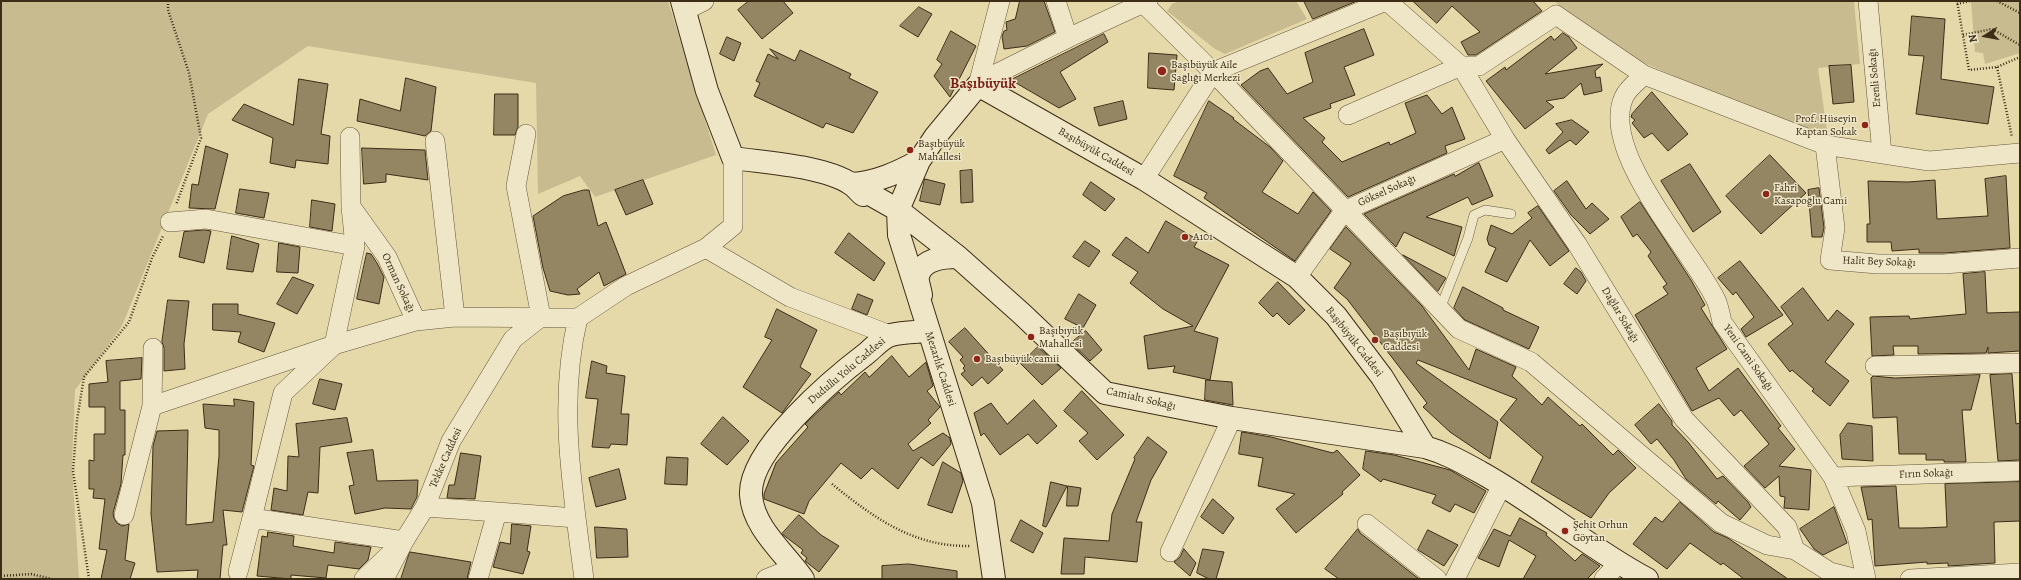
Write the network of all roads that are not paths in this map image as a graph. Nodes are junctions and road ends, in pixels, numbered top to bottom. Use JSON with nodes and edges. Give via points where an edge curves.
{"nodes":[{"id":1,"x":704,"y":1,"type":"edge"},
{"id":2,"x":1000,"y":1,"type":"edge"},
{"id":3,"x":1056,"y":1,"type":"edge"},
{"id":4,"x":1386,"y":1,"type":"edge"},
{"id":5,"x":1868,"y":1,"type":"edge"},
{"id":6,"x":1146,"y":2,"type":"edge"},
{"id":7,"x":683,"y":6,"type":"edge"},
{"id":8,"x":1068,"y":38,"type":"junction"},
{"id":9,"x":1460,"y":66,"type":"junction"},
{"id":10,"x":1213,"y":72,"type":"junction"},
{"id":11,"x":1644,"y":75,"type":"junction"},
{"id":12,"x":978,"y":85,"type":"junction"},
{"id":13,"x":1348,"y":115,"type":"dead end"},
{"id":14,"x":526,"y":134,"type":"dead end"},
{"id":15,"x":350,"y":137,"type":"dead end"},
{"id":16,"x":1505,"y":139,"type":"junction"},
{"id":17,"x":435,"y":141,"type":"dead end"},
{"id":18,"x":1825,"y":145,"type":"junction"},
{"id":19,"x":1882,"y":154,"type":"junction"},
{"id":20,"x":2018,"y":154,"type":"edge"},
{"id":21,"x":733,"y":158,"type":"junction"},
{"id":22,"x":919,"y":161,"type":"junction"},
{"id":23,"x":1144,"y":179,"type":"junction"},
{"id":24,"x":852,"y":184,"type":"junction"},
{"id":25,"x":351,"y":207,"type":"junction"},
{"id":26,"x":898,"y":210,"type":"junction"},
{"id":27,"x":1344,"y":210,"type":"junction"},
{"id":28,"x":1511,"y":214,"type":"dead end"},
{"id":29,"x":170,"y":222,"type":"road end"},
{"id":30,"x":899,"y":235,"type":"junction"},
{"id":31,"x":355,"y":246,"type":"junction"},
{"id":32,"x":706,"y":248,"type":"junction"},
{"id":33,"x":958,"y":257,"type":"junction"},
{"id":34,"x":2020,"y":258,"type":"edge"},
{"id":35,"x":1297,"y":276,"type":"junction"},
{"id":36,"x":1440,"y":309,"type":"junction"},
{"id":37,"x":455,"y":317,"type":"junction"},
{"id":38,"x":541,"y":318,"type":"junction"},
{"id":39,"x":578,"y":318,"type":"junction"},
{"id":40,"x":416,"y":321,"type":"junction"},
{"id":41,"x":928,"y":331,"type":"junction"},
{"id":42,"x":890,"y":335,"type":"junction"},
{"id":43,"x":334,"y":345,"type":"junction"},
{"id":44,"x":153,"y":348,"type":"dead end"},
{"id":45,"x":2020,"y":362,"type":"edge"},
{"id":46,"x":1875,"y":366,"type":"dead end"},
{"id":47,"x":152,"y":406,"type":"junction"},
{"id":48,"x":1232,"y":418,"type":"junction"},
{"id":49,"x":1425,"y":448,"type":"junction"},
{"id":50,"x":2020,"y":471,"type":"edge"},
{"id":51,"x":1833,"y":477,"type":"junction"},
{"id":52,"x":1502,"y":485,"type":"junction"},
{"id":53,"x":424,"y":507,"type":"junction"},
{"id":54,"x":497,"y":512,"type":"junction"},
{"id":55,"x":124,"y":515,"type":"dead end"},
{"id":56,"x":252,"y":518,"type":"junction"},
{"id":57,"x":576,"y":518,"type":"junction"},
{"id":58,"x":1367,"y":524,"type":"dead end"},
{"id":59,"x":404,"y":541,"type":"junction"},
{"id":60,"x":1796,"y":550,"type":"junction"},
{"id":61,"x":1170,"y":552,"type":"dead end"},
{"id":62,"x":1611,"y":571,"type":"edge"},
{"id":63,"x":238,"y":572,"type":"dead end"},
{"id":64,"x":799,"y":573,"type":"edge"},
{"id":65,"x":2020,"y":573,"type":"edge"},
{"id":66,"x":364,"y":579,"type":"edge"},
{"id":67,"x":384,"y":579,"type":"edge"},
{"id":68,"x":478,"y":579,"type":"edge"},
{"id":69,"x":584,"y":579,"type":"edge"},
{"id":70,"x":766,"y":579,"type":"edge"},
{"id":71,"x":994,"y":579,"type":"edge"},
{"id":72,"x":1437,"y":579,"type":"edge"},
{"id":73,"x":1455,"y":579,"type":"edge"},
{"id":74,"x":1634,"y":579,"type":"edge"},
{"id":75,"x":1647,"y":579,"type":"edge"},
{"id":76,"x":1857,"y":579,"type":"edge"},
{"id":77,"x":1866,"y":579,"type":"edge"},
{"id":78,"x":1910,"y":579,"type":"edge"}],
"edges":[{"from":1,"to":7,"type":"street"},
{"from":2,"to":12,"type":"street"},
{"from":3,"to":8,"type":"street"},
{"from":4,"to":9,"type":"street","name":"Dağlar Sokağı"},
{"from":4,"to":10,"type":"street"},
{"from":5,"to":19,"type":"street","name":"Erenli Sokağı"},
{"from":6,"to":8,"type":"street"},
{"from":6,"to":10,"type":"street"},
{"from":7,"to":21,"type":"main road","via":[[707,91]]},
{"from":8,"to":12,"type":"street"},
{"from":9,"to":11,"type":"street","via":[[1479,66],[1556,15]]},
{"from":9,"to":13,"type":"street"},
{"from":9,"to":16,"type":"street","name":"Dağlar Sokağı"},
{"from":10,"to":23,"type":"street"},
{"from":10,"to":27,"type":"street"},
{"from":11,"to":18,"type":"street"},
{"from":11,"to":51,"type":"street","name":"Yeni Cami Sokağı","via":[[1624,96],[1619,116],[1621,136],[1629,158],[1655,206],[1716,299],[1722,322]]},
{"from":12,"to":22,"type":"main road","via":[[934,137]]},
{"from":12,"to":23,"type":"main road","name":"Başıbüyük Caddesi"},
{"from":14,"to":38,"type":"street","via":[[516,186]]},
{"from":15,"to":25,"type":"street"},
{"from":16,"to":27,"type":"street","name":"Göksel Sokağı"},
{"from":16,"to":60,"type":"street","name":"Dağlar Sokağı","via":[[1577,244],[1684,419],[1787,527]]},
{"from":17,"to":37,"type":"street"},
{"from":18,"to":19,"type":"street"},
{"from":18,"to":34,"type":"street","name":"Halit Bey Sokağı","via":[[1835,228],[1830,260],[1915,264]]},
{"from":19,"to":20,"type":"street","via":[[1929,161]]},
{"from":21,"to":24,"type":"main road","via":[[818,171]]},
{"from":21,"to":32,"type":"street","via":[[733,226]]},
{"from":22,"to":24,"type":"main road","via":[[878,180]]},
{"from":22,"to":26,"type":"main road"},
{"from":23,"to":35,"type":"main road","name":"Başıbüyük Caddesi"},
{"from":24,"to":26,"type":"main road"},
{"from":24,"to":30,"type":"main road"},
{"from":25,"to":31,"type":"street"},
{"from":25,"to":40,"type":"street","name":"Orman Sokağı","via":[[387,256]]},
{"from":26,"to":30,"type":"main road","name":"Mezarlık Caddesi"},
{"from":26,"to":33,"type":"main road","name":"Camialtı Sokağı"},
{"from":27,"to":35,"type":"street","name":"Göksel Sokağı"},
{"from":27,"to":36,"type":"street"},
{"from":28,"to":36,"type":"lane","via":[[1485,210],[1474,215],[1466,245]]},
{"from":29,"to":31,"type":"street","via":[[206,219]]},
{"from":30,"to":41,"type":"main road","name":"Mezarlık Caddesi"},
{"from":31,"to":43,"type":"street"},
{"from":32,"to":39,"type":"street","via":[[626,286]]},
{"from":32,"to":42,"type":"street","via":[[790,298]]},
{"from":33,"to":41,"type":"main road","via":[[930,262],[922,268],[918,277]]},
{"from":33,"to":48,"type":"main road","name":"Camialtı Sokağı","via":[[1105,393]]},
{"from":35,"to":49,"type":"main road","name":"Başıbüyük Caddesi","via":[[1336,316],[1382,377]]},
{"from":36,"to":60,"type":"street","via":[[1459,329],[1531,362],[1721,523],[1767,545]]},
{"from":37,"to":38,"type":"street"},
{"from":37,"to":40,"type":"street"},
{"from":38,"to":39,"type":"street"},
{"from":38,"to":53,"type":"street","name":"Tekke Caddesi","via":[[513,339],[451,441]]},
{"from":39,"to":57,"type":"street","via":[[572,342],[567,411]]},
{"from":40,"to":43,"type":"street"},
{"from":41,"to":42,"type":"main road","name":"Dudullu Yolu Caddesi"},
{"from":41,"to":71,"type":"main road","name":"Mezarlık Caddesi","via":[[983,502]]},
{"from":42,"to":64,"type":"main road","name":"Dudullu Yolu Caddesi","via":[[842,372],[803,408],[773,442],[755,472],[750,494],[754,515]]},
{"from":43,"to":47,"type":"street"},
{"from":43,"to":56,"type":"street","via":[[283,393]]},
{"from":44,"to":47,"type":"street"},
{"from":45,"to":46,"type":"street"},
{"from":47,"to":55,"type":"street"},
{"from":48,"to":49,"type":"main road","name":"Camialtı Sokağı"},
{"from":48,"to":61,"type":"street"},
{"from":49,"to":52,"type":"main road","via":[[1444,452]]},
{"from":50,"to":51,"type":"street","name":"Fırın Sokağı"},
{"from":51,"to":77,"type":"street","name":"Yeni Cami Sokağı","via":[[1856,531]]},
{"from":52,"to":62,"type":"main road"},
{"from":52,"to":73,"type":"street"},
{"from":53,"to":54,"type":"street"},
{"from":53,"to":59,"type":"street","name":"Tekke Caddesi"},
{"from":54,"to":57,"type":"street"},
{"from":54,"to":68,"type":"street"},
{"from":56,"to":59,"type":"street"},
{"from":56,"to":63,"type":"street"},
{"from":57,"to":69,"type":"street"},
{"from":58,"to":72,"type":"street"},
{"from":59,"to":66,"type":"street","name":"Tekke Caddesi"},
{"from":59,"to":67,"type":"street"},
{"from":60,"to":76,"type":"street","via":[[1830,572]]},
{"from":62,"to":74,"type":"main road"},
{"from":62,"to":75,"type":"main road"},
{"from":64,"to":70,"type":"street"},
{"from":65,"to":78,"type":"street"}]}
